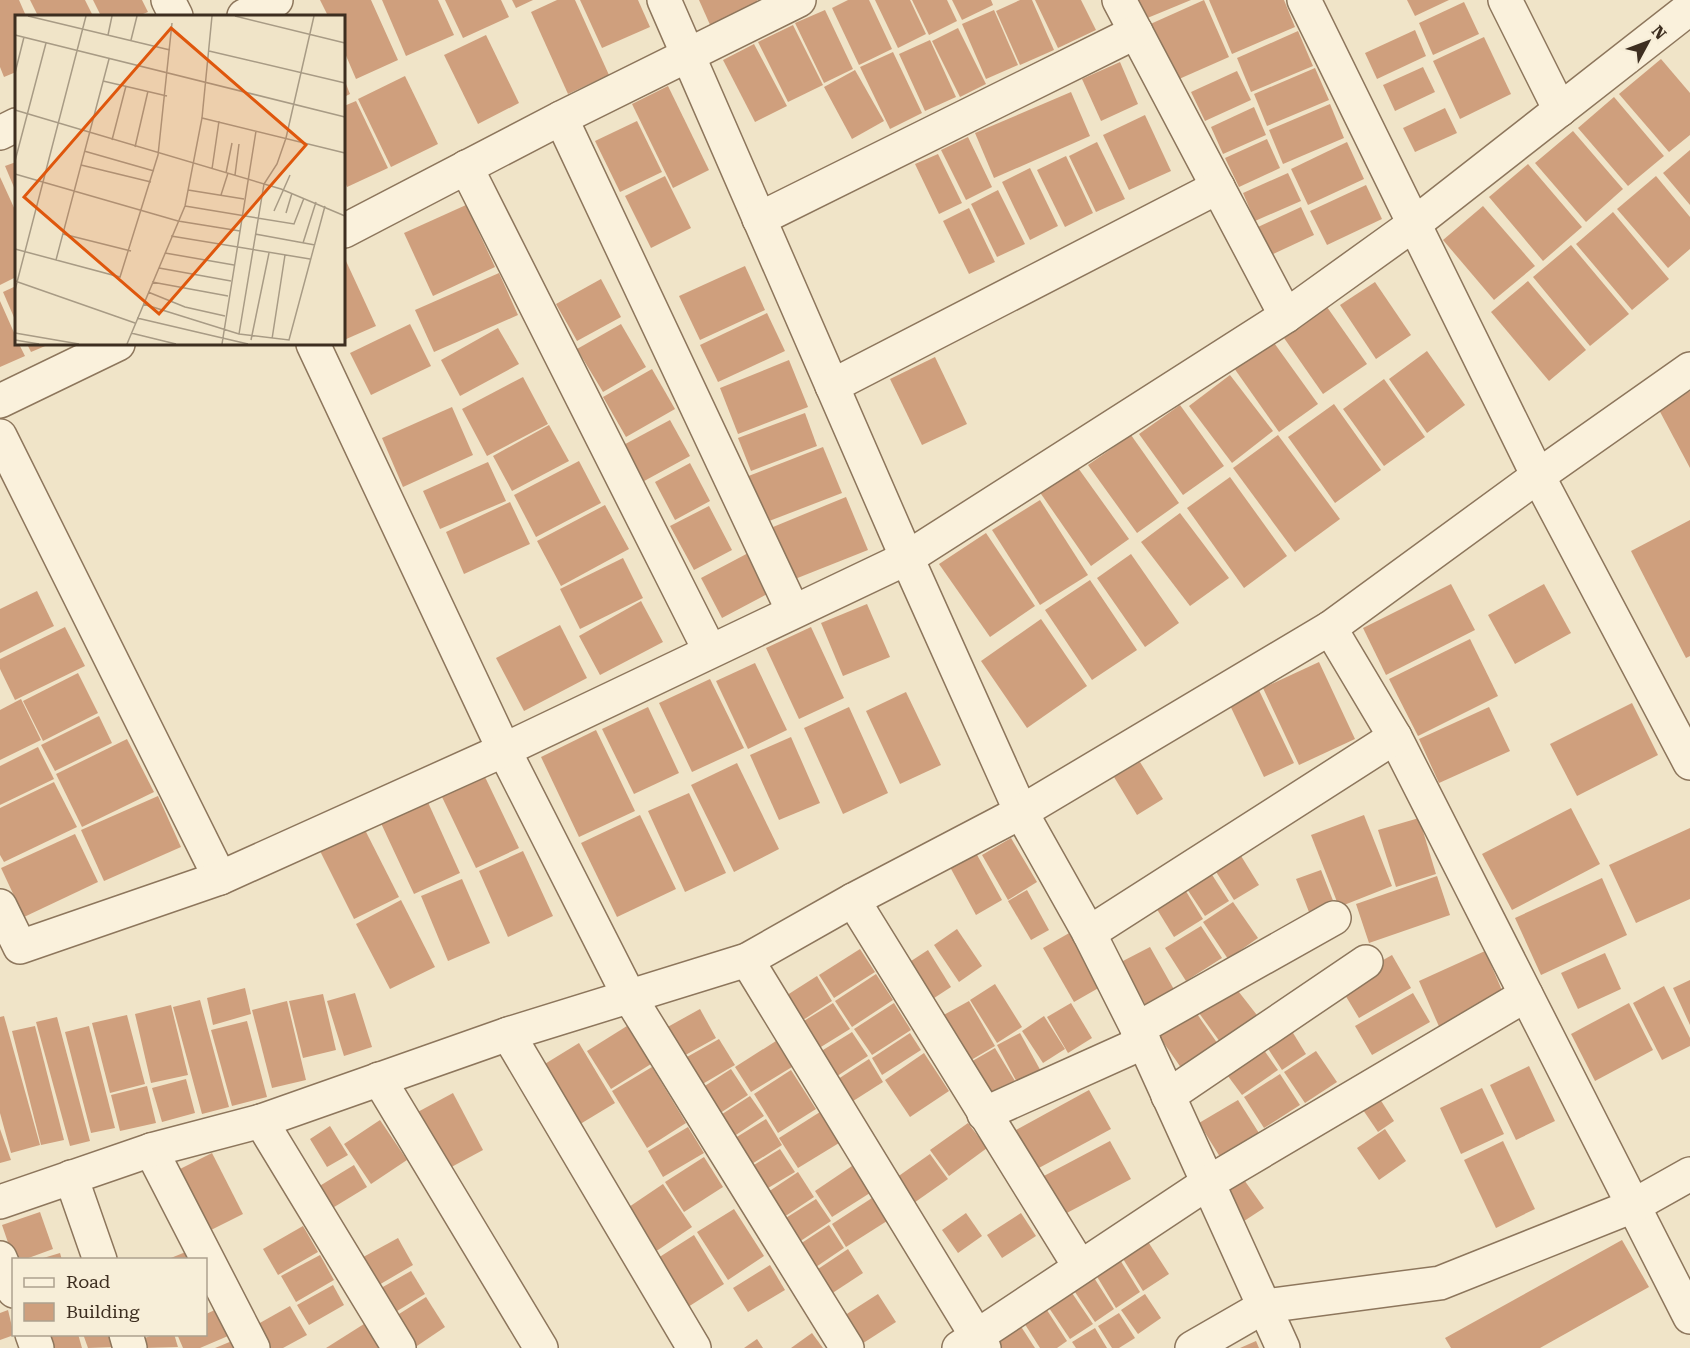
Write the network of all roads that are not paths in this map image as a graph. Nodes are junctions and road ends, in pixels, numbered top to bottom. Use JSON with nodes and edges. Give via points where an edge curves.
{"nodes":[{"id":1,"x":168,"y":0,"type":"edge"},
{"id":2,"x":276,"y":0,"type":"edge"},
{"id":3,"x":664,"y":0,"type":"edge"},
{"id":4,"x":799,"y":0,"type":"edge"},
{"id":5,"x":1119,"y":0,"type":"edge"},
{"id":6,"x":1304,"y":0,"type":"edge"},
{"id":7,"x":1505,"y":0,"type":"edge"},
{"id":8,"x":1690,"y":8,"type":"edge"},
{"id":9,"x":176,"y":15,"type":"edge"},
{"id":10,"x":246,"y":15,"type":"edge"},
{"id":11,"x":1136,"y":32,"type":"junction"},
{"id":12,"x":687,"y":54,"type":"junction"},
{"id":13,"x":1560,"y":110,"type":"junction"},
{"id":14,"x":561,"y":118,"type":"junction"},
{"id":15,"x":15,"y":126,"type":"edge"},
{"id":16,"x":0,"y":133,"type":"edge"},
{"id":17,"x":465,"y":167,"type":"junction"},
{"id":18,"x":1218,"y":187,"type":"junction"},
{"id":19,"x":759,"y":219,"type":"junction"},
{"id":20,"x":1414,"y":225,"type":"junction"},
{"id":21,"x":345,"y":230,"type":"edge"},
{"id":22,"x":1286,"y":315,"type":"junction"},
{"id":23,"x":116,"y":345,"type":"edge"},
{"id":24,"x":313,"y":345,"type":"edge"},
{"id":25,"x":1690,"y":369,"type":"edge"},
{"id":26,"x":832,"y":386,"type":"junction"},
{"id":27,"x":0,"y":401,"type":"edge"},
{"id":28,"x":0,"y":436,"type":"edge"},
{"id":29,"x":1538,"y":476,"type":"junction"},
{"id":30,"x":907,"y":558,"type":"junction"},
{"id":31,"x":793,"y":611,"type":"junction"},
{"id":32,"x":1330,"y":628,"type":"junction"},
{"id":33,"x":710,"y":651,"type":"junction"},
{"id":34,"x":1395,"y":737,"type":"junction"},
{"id":35,"x":504,"y":750,"type":"junction"},
{"id":36,"x":1690,"y":763,"type":"edge"},
{"id":37,"x":1021,"y":812,"type":"junction"},
{"id":38,"x":220,"y":878,"type":"junction"},
{"id":39,"x":853,"y":900,"type":"junction"},
{"id":40,"x":0,"y":906,"type":"edge"},
{"id":41,"x":1334,"y":918,"type":"dead end"},
{"id":42,"x":1089,"y":933,"type":"junction"},
{"id":43,"x":747,"y":960,"type":"junction"},
{"id":44,"x":1366,"y":962,"type":"dead end"},
{"id":45,"x":1526,"y":995,"type":"junction"},
{"id":46,"x":628,"y":996,"type":"junction"},
{"id":47,"x":508,"y":1034,"type":"junction"},
{"id":48,"x":1140,"y":1035,"type":"junction"},
{"id":49,"x":379,"y":1079,"type":"junction"},
{"id":50,"x":1168,"y":1096,"type":"junction"},
{"id":51,"x":984,"y":1114,"type":"junction"},
{"id":52,"x":261,"y":1121,"type":"junction"},
{"id":53,"x":151,"y":1150,"type":"junction"},
{"id":54,"x":1690,"y":1174,"type":"edge"},
{"id":55,"x":71,"y":1177,"type":"junction"},
{"id":56,"x":1206,"y":1184,"type":"junction"},
{"id":57,"x":0,"y":1202,"type":"edge"},
{"id":58,"x":1633,"y":1206,"type":"junction"},
{"id":59,"x":0,"y":1258,"type":"edge"},
{"id":60,"x":99,"y":1258,"type":"edge"},
{"id":61,"x":207,"y":1258,"type":"edge"},
{"id":62,"x":207,"y":1259,"type":"edge"},
{"id":63,"x":1080,"y":1267,"type":"junction"},
{"id":64,"x":12,"y":1286,"type":"edge"},
{"id":65,"x":1264,"y":1306,"type":"junction"},
{"id":66,"x":1690,"y":1317,"type":"edge"},
{"id":67,"x":973,"y":1344,"type":"edge"},
{"id":68,"x":253,"y":1348,"type":"edge"},
{"id":69,"x":399,"y":1348,"type":"edge"},
{"id":70,"x":541,"y":1348,"type":"edge"},
{"id":71,"x":694,"y":1348,"type":"edge"},
{"id":72,"x":847,"y":1348,"type":"edge"},
{"id":73,"x":1192,"y":1348,"type":"edge"},
{"id":74,"x":1283,"y":1348,"type":"edge"}],
"edges":[{"from":1,"to":9,"type":"street"},
{"from":2,"to":10,"type":"street"},
{"from":3,"to":12,"type":"street"},
{"from":4,"to":12,"type":"street"},
{"from":5,"to":11,"type":"street"},
{"from":6,"to":20,"type":"street"},
{"from":7,"to":13,"type":"street"},
{"from":8,"to":13,"type":"street"},
{"from":11,"to":18,"type":"street"},
{"from":11,"to":19,"type":"street"},
{"from":12,"to":14,"type":"street"},
{"from":12,"to":19,"type":"street"},
{"from":13,"to":20,"type":"street"},
{"from":14,"to":17,"type":"street"},
{"from":14,"to":31,"type":"street"},
{"from":15,"to":16,"type":"street"},
{"from":17,"to":21,"type":"street"},
{"from":17,"to":33,"type":"street"},
{"from":18,"to":22,"type":"street"},
{"from":18,"to":26,"type":"street"},
{"from":19,"to":26,"type":"street"},
{"from":20,"to":22,"type":"street"},
{"from":20,"to":29,"type":"street"},
{"from":22,"to":30,"type":"street"},
{"from":23,"to":27,"type":"street"},
{"from":24,"to":35,"type":"street"},
{"from":25,"to":29,"type":"street"},
{"from":26,"to":30,"type":"street"},
{"from":28,"to":38,"type":"street"},
{"from":29,"to":32,"type":"street"},
{"from":29,"to":36,"type":"street"},
{"from":30,"to":31,"type":"street"},
{"from":30,"to":37,"type":"street"},
{"from":31,"to":33,"type":"street"},
{"from":32,"to":34,"type":"street"},
{"from":32,"to":37,"type":"street"},
{"from":33,"to":35,"type":"street"},
{"from":34,"to":42,"type":"street"},
{"from":34,"to":45,"type":"street"},
{"from":35,"to":38,"type":"street"},
{"from":35,"to":46,"type":"street"},
{"from":37,"to":39,"type":"street"},
{"from":37,"to":42,"type":"street"},
{"from":38,"to":40,"type":"street","via":[[20,947]]},
{"from":39,"to":43,"type":"street"},
{"from":39,"to":51,"type":"street"},
{"from":41,"to":48,"type":"street"},
{"from":42,"to":48,"type":"street"},
{"from":43,"to":46,"type":"street"},
{"from":43,"to":67,"type":"street"},
{"from":44,"to":50,"type":"street"},
{"from":45,"to":56,"type":"street"},
{"from":45,"to":58,"type":"street"},
{"from":46,"to":47,"type":"street"},
{"from":46,"to":72,"type":"street"},
{"from":47,"to":49,"type":"street"},
{"from":47,"to":71,"type":"street"},
{"from":48,"to":50,"type":"street"},
{"from":48,"to":51,"type":"street"},
{"from":49,"to":52,"type":"street"},
{"from":49,"to":70,"type":"street"},
{"from":50,"to":56,"type":"street"},
{"from":51,"to":63,"type":"street"},
{"from":52,"to":53,"type":"street"},
{"from":52,"to":69,"type":"street"},
{"from":53,"to":55,"type":"street"},
{"from":53,"to":61,"type":"street"},
{"from":54,"to":58,"type":"street"},
{"from":55,"to":57,"type":"street"},
{"from":55,"to":60,"type":"street"},
{"from":56,"to":63,"type":"street"},
{"from":56,"to":65,"type":"street"},
{"from":58,"to":65,"type":"street","via":[[1440,1283]]},
{"from":58,"to":66,"type":"street"},
{"from":59,"to":64,"type":"street"},
{"from":62,"to":68,"type":"street"},
{"from":63,"to":67,"type":"street"},
{"from":65,"to":73,"type":"street"},
{"from":65,"to":74,"type":"street"}]}
